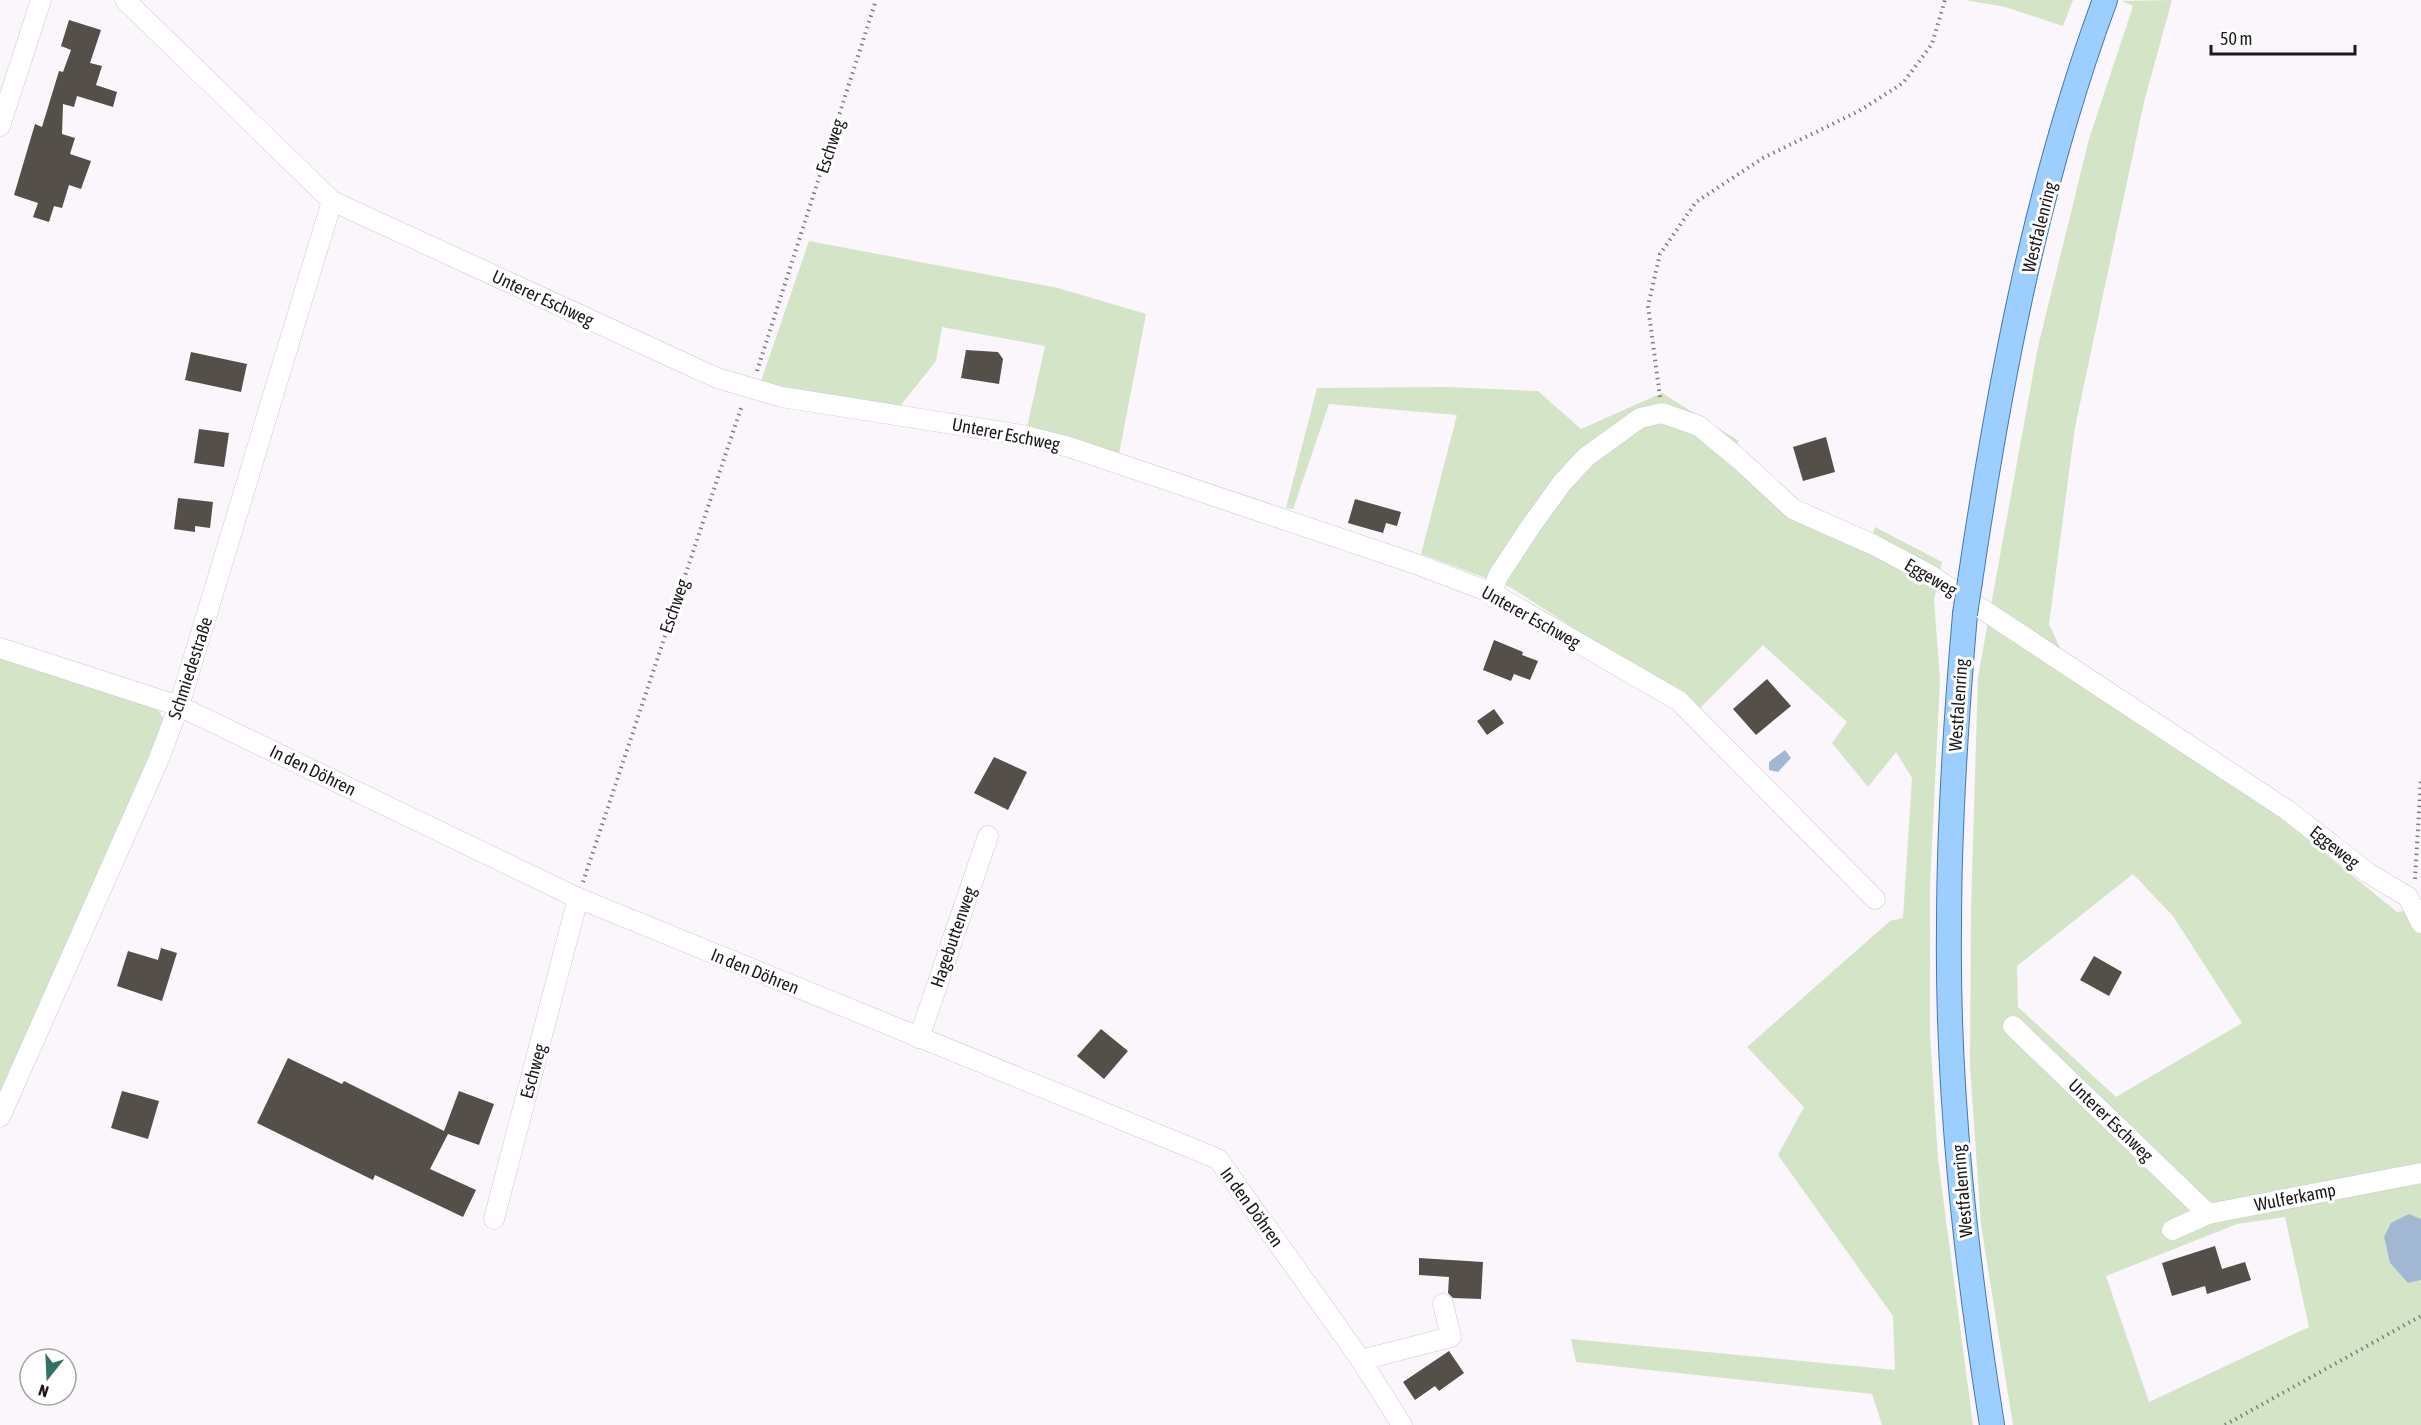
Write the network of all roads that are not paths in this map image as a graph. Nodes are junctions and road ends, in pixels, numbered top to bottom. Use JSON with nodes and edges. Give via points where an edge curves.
{"nodes":[{"id":1,"x":41,"y":0,"type":"edge"},
{"id":2,"x":125,"y":0,"type":"edge"},
{"id":3,"x":2105,"y":0,"type":"edge"},
{"id":4,"x":0,"y":126,"type":"edge"},
{"id":5,"x":332,"y":201,"type":"junction"},
{"id":6,"x":1492,"y":592,"type":"junction"},
{"id":7,"x":0,"y":648,"type":"edge"},
{"id":8,"x":179,"y":706,"type":"junction"},
{"id":9,"x":988,"y":836,"type":"dead end"},
{"id":10,"x":578,"y":898,"type":"junction"},
{"id":11,"x":1875,"y":899,"type":"dead end"},
{"id":12,"x":2421,"y":922,"type":"edge"},
{"id":13,"x":2013,"y":1026,"type":"dead end"},
{"id":14,"x":919,"y":1038,"type":"junction"},
{"id":15,"x":0,"y":1117,"type":"edge"},
{"id":16,"x":2421,"y":1173,"type":"edge"},
{"id":17,"x":2208,"y":1214,"type":"junction"},
{"id":18,"x":494,"y":1219,"type":"dead end"},
{"id":19,"x":2172,"y":1230,"type":"dead end"},
{"id":20,"x":1443,"y":1304,"type":"dead end"},
{"id":21,"x":1361,"y":1360,"type":"junction"},
{"id":22,"x":1402,"y":1425,"type":"edge"},
{"id":23,"x":1992,"y":1425,"type":"edge"}],
"edges":[{"from":1,"to":4,"type":"street"},
{"from":2,"to":5,"type":"street","name":"Unterer Eschweg"},
{"from":3,"to":23,"type":"main road","name":"Westfalenring","bridge":true,"via":[[2041,212],[2005,375],[1965,614],[1948,929],[1954,1089],[1965,1229]]},
{"from":5,"to":6,"type":"street","name":"Unterer Eschweg","via":[[717,378],[782,397],[1022,435],[1069,447]]},
{"from":5,"to":8,"type":"street","name":"Schmiedestraße"},
{"from":6,"to":11,"type":"street","name":"Unterer Eschweg","via":[[1679,701]]},
{"from":6,"to":12,"type":"street","name":"Eggeweg","via":[[1531,525],[1586,458],[1640,418],[1662,413],[1699,426],[1793,509],[1932,576],[2288,810],[2368,873],[2408,897]]},
{"from":7,"to":8,"type":"street","name":"In den Döhren"},
{"from":8,"to":10,"type":"street","name":"In den Döhren"},
{"from":8,"to":15,"type":"street","name":"Schmiedestraße"},
{"from":9,"to":14,"type":"street","name":"Hagebuttenweg"},
{"from":10,"to":14,"type":"street","name":"In den Döhren"},
{"from":10,"to":18,"type":"street","name":"Eschweg"},
{"from":13,"to":17,"type":"street","name":"Unterer Eschweg"},
{"from":14,"to":21,"type":"street","name":"In den Döhren","via":[[1218,1159]]},
{"from":16,"to":17,"type":"street","name":"Wulferkamp"},
{"from":17,"to":19,"type":"street","name":"Wulferkamp"},
{"from":20,"to":21,"type":"street","via":[[1451,1336]]},
{"from":21,"to":22,"type":"street","name":"In den Döhren"}]}
